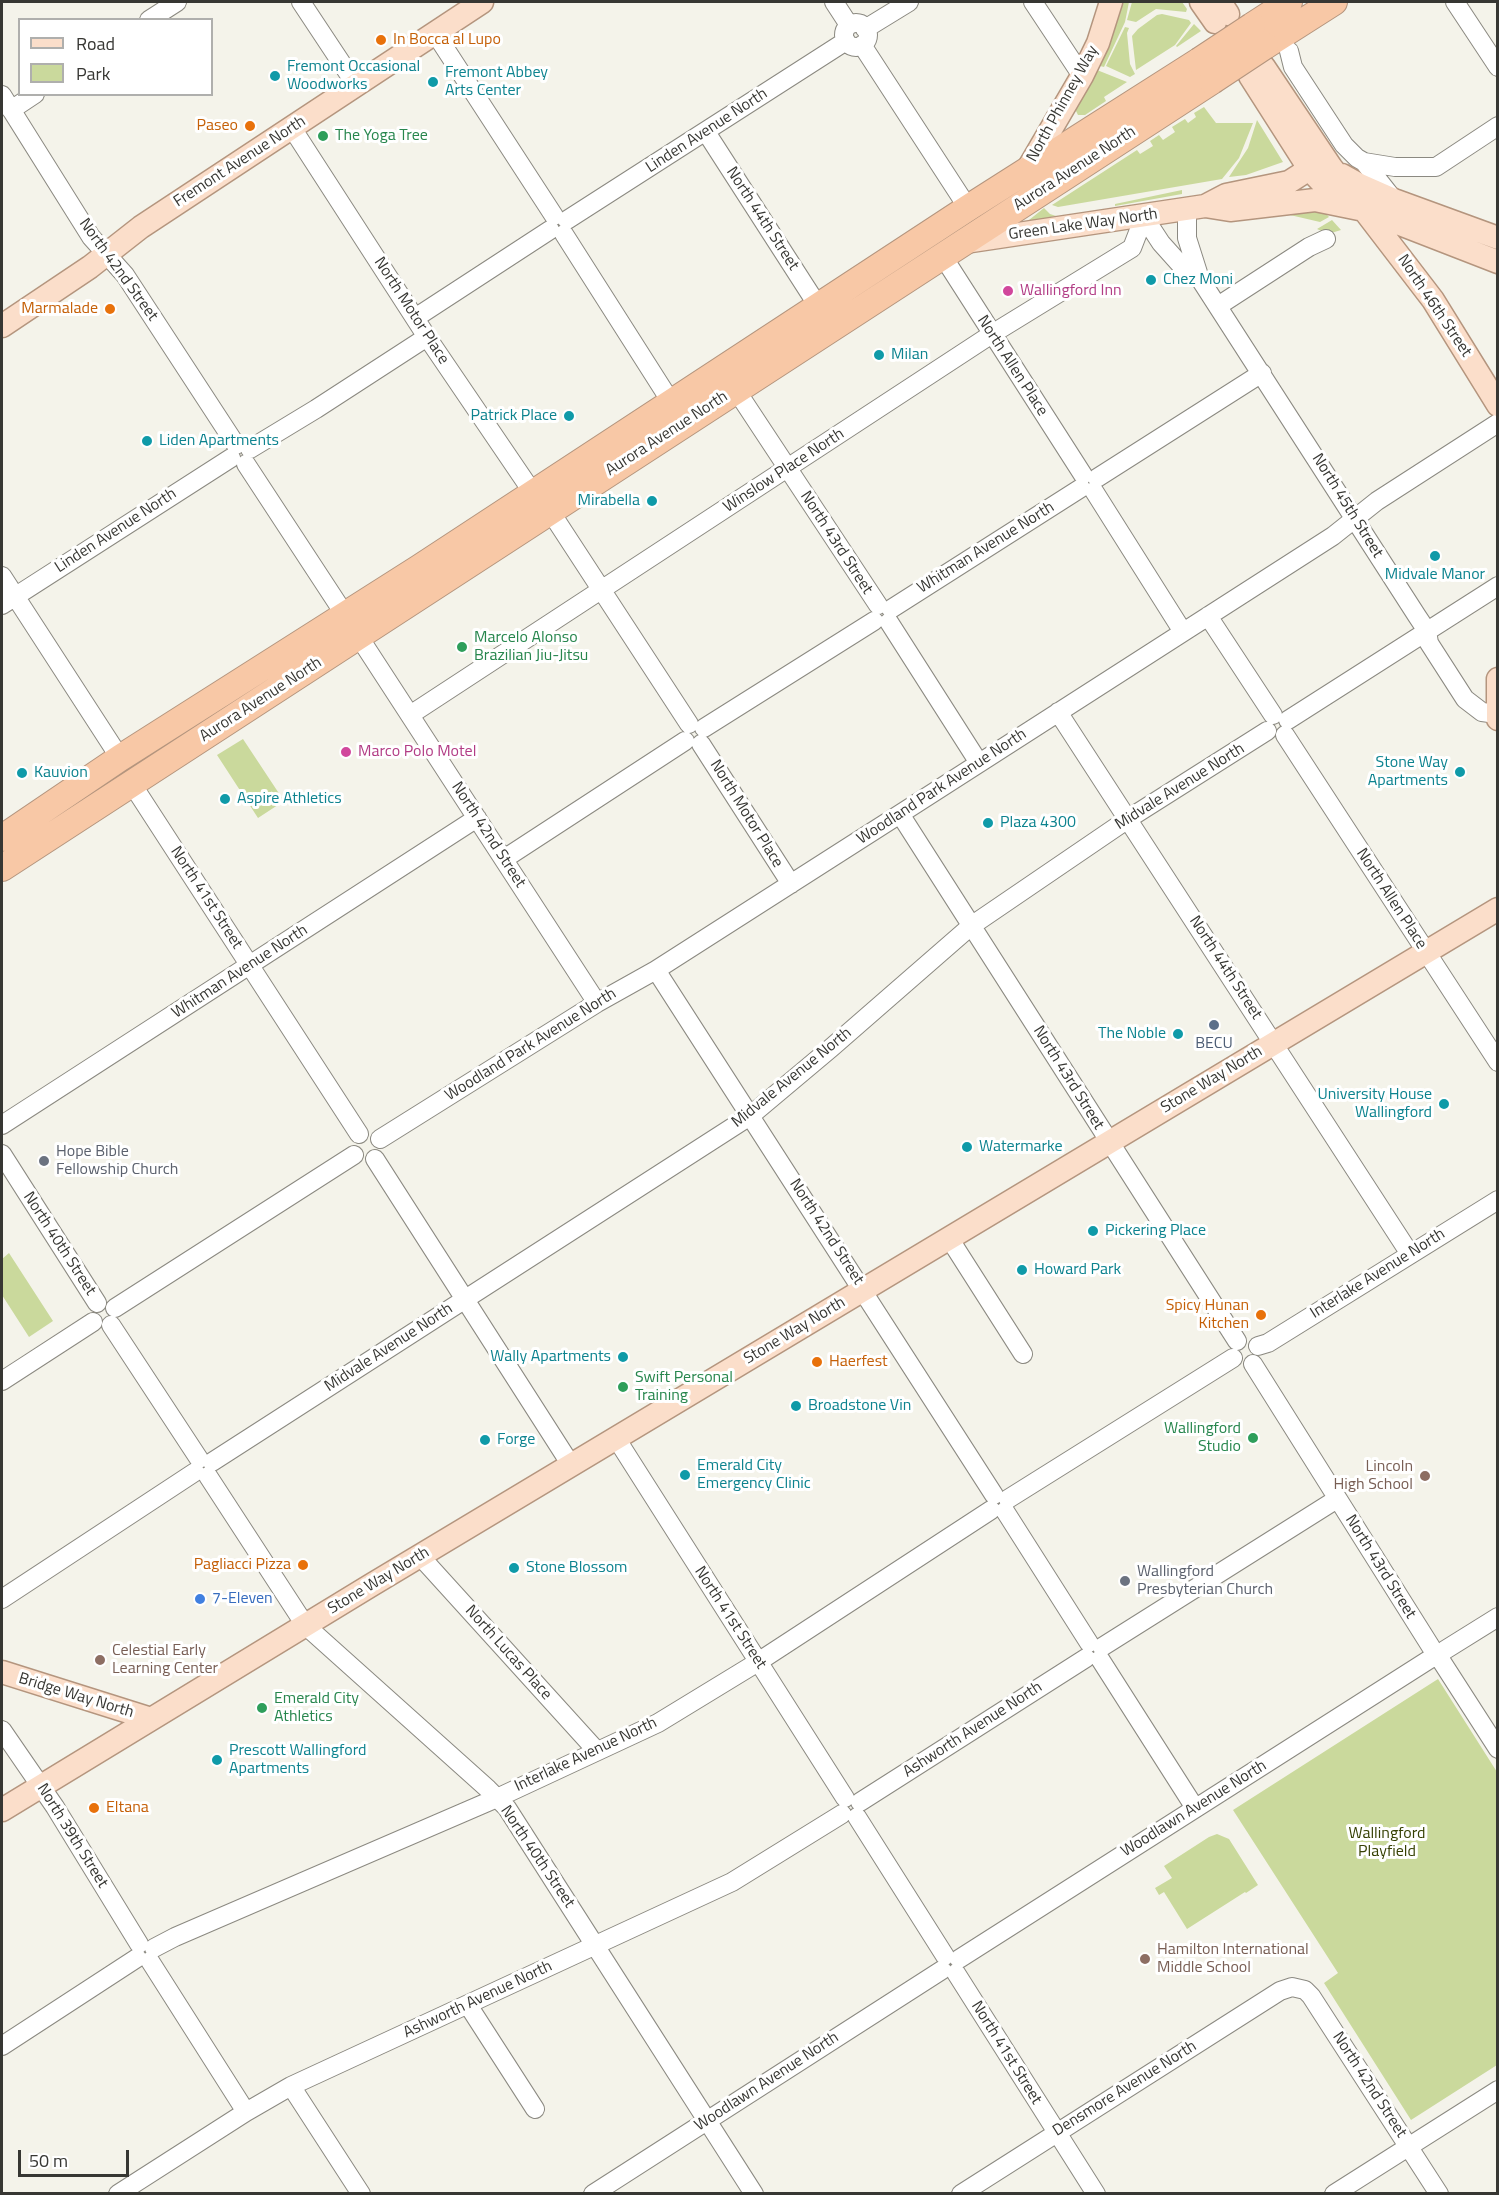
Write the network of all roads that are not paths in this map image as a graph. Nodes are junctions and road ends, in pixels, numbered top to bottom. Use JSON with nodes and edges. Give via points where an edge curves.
{"nodes":[{"id":1,"x":177,"y":2,"type":"edge"},
{"id":2,"x":301,"y":2,"type":"edge"},
{"id":3,"x":482,"y":2,"type":"edge"},
{"id":4,"x":834,"y":2,"type":"edge"},
{"id":5,"x":909,"y":2,"type":"edge"},
{"id":6,"x":1033,"y":2,"type":"edge"},
{"id":7,"x":1111,"y":2,"type":"edge"},
{"id":8,"x":1201,"y":2,"type":"edge"},
{"id":9,"x":1288,"y":2,"type":"edge"},
{"id":10,"x":1334,"y":2,"type":"edge"},
{"id":11,"x":1455,"y":2,"type":"edge"},
{"id":12,"x":1221,"y":13,"type":"edge"},
{"id":13,"x":152,"y":18,"type":"edge"},
{"id":14,"x":435,"y":33,"type":"junction"},
{"id":15,"x":856,"y":35,"type":"junction"},
{"id":16,"x":1266,"y":43,"type":"edge"},
{"id":17,"x":1497,"y":67,"type":"edge"},
{"id":18,"x":1205,"y":71,"type":"junction"},
{"id":19,"x":1082,"y":76,"type":"junction"},
{"id":20,"x":356,"y":85,"type":"junction"},
{"id":21,"x":28,"y":96,"type":"edge"},
{"id":22,"x":5,"y":102,"type":"edge"},
{"id":23,"x":1497,"y":126,"type":"edge"},
{"id":24,"x":292,"y":128,"type":"junction"},
{"id":25,"x":706,"y":132,"type":"junction"},
{"id":26,"x":1364,"y":162,"type":"junction"},
{"id":27,"x":1322,"y":165,"type":"junction"},
{"id":28,"x":1026,"y":171,"type":"junction"},
{"id":29,"x":1394,"y":200,"type":"junction"},
{"id":30,"x":968,"y":208,"type":"junction"},
{"id":31,"x":1196,"y":208,"type":"junction"},
{"id":32,"x":1364,"y":210,"type":"junction"},
{"id":33,"x":1144,"y":217,"type":"junction"},
{"id":34,"x":559,"y":225,"type":"junction"},
{"id":35,"x":1497,"y":238,"type":"edge"},
{"id":36,"x":1326,"y":239,"type":"dead end"},
{"id":37,"x":952,"y":249,"type":"junction"},
{"id":38,"x":106,"y":253,"type":"junction"},
{"id":39,"x":1497,"y":262,"type":"edge"},
{"id":40,"x":1200,"y":279,"type":"junction"},
{"id":41,"x":818,"y":306,"type":"junction"},
{"id":42,"x":1218,"y":306,"type":"junction"},
{"id":43,"x":416,"y":318,"type":"junction"},
{"id":44,"x":2,"y":326,"type":"edge"},
{"id":45,"x":992,"y":334,"type":"junction"},
{"id":46,"x":427,"y":337,"type":"junction"},
{"id":47,"x":1262,"y":373,"type":"junction"},
{"id":48,"x":736,"y":390,"type":"junction"},
{"id":49,"x":671,"y":402,"type":"junction"},
{"id":50,"x":1497,"y":405,"type":"edge"},
{"id":51,"x":1497,"y":423,"type":"edge"},
{"id":52,"x":241,"y":454,"type":"junction"},
{"id":53,"x":788,"y":469,"type":"junction"},
{"id":54,"x":1089,"y":483,"type":"junction"},
{"id":55,"x":541,"y":502,"type":"junction"},
{"id":56,"x":1355,"y":519,"type":"junction"},
{"id":57,"x":2,"y":576,"type":"edge"},
{"id":58,"x":1497,"y":586,"type":"edge"},
{"id":59,"x":601,"y":589,"type":"junction"},
{"id":60,"x":8,"y":601,"type":"edge"},
{"id":61,"x":883,"y":614,"type":"junction"},
{"id":62,"x":345,"y":615,"type":"junction"},
{"id":63,"x":1208,"y":616,"type":"junction"},
{"id":64,"x":1427,"y":631,"type":"junction"},
{"id":65,"x":1183,"y":632,"type":"junction"},
{"id":66,"x":359,"y":637,"type":"junction"},
{"id":67,"x":1497,"y":680,"type":"edge"},
{"id":68,"x":1058,"y":712,"type":"junction"},
{"id":69,"x":1497,"y":714,"type":"edge"},
{"id":70,"x":410,"y":715,"type":"junction"},
{"id":71,"x":1497,"y":720,"type":"edge"},
{"id":72,"x":1278,"y":725,"type":"junction"},
{"id":73,"x":695,"y":734,"type":"junction"},
{"id":74,"x":120,"y":758,"type":"junction"},
{"id":75,"x":979,"y":763,"type":"junction"},
{"id":76,"x":132,"y":784,"type":"junction"},
{"id":77,"x":900,"y":814,"type":"junction"},
{"id":78,"x":477,"y":818,"type":"junction"},
{"id":79,"x":1128,"y":819,"type":"junction"},
{"id":80,"x":2,"y":838,"type":"edge"},
{"id":81,"x":504,"y":860,"type":"junction"},
{"id":82,"x":2,"y":868,"type":"edge"},
{"id":83,"x":790,"y":884,"type":"junction"},
{"id":84,"x":1497,"y":909,"type":"edge"},
{"id":85,"x":971,"y":926,"type":"junction"},
{"id":86,"x":1426,"y":952,"type":"junction"},
{"id":87,"x":250,"y":966,"type":"junction"},
{"id":88,"x":656,"y":970,"type":"junction"},
{"id":89,"x":597,"y":1003,"type":"junction"},
{"id":90,"x":1274,"y":1043,"type":"junction"},
{"id":91,"x":1497,"y":1062,"type":"edge"},
{"id":92,"x":750,"y":1116,"type":"junction"},
{"id":93,"x":2,"y":1125,"type":"edge"},
{"id":94,"x":358,"y":1134,"type":"junction"},
{"id":95,"x":380,"y":1139,"type":"junction"},
{"id":96,"x":1109,"y":1142,"type":"junction"},
{"id":97,"x":2,"y":1154,"type":"edge"},
{"id":98,"x":354,"y":1155,"type":"junction"},
{"id":99,"x":375,"y":1159,"type":"junction"},
{"id":100,"x":1497,"y":1200,"type":"edge"},
{"id":101,"x":949,"y":1238,"type":"junction"},
{"id":102,"x":1410,"y":1254,"type":"junction"},
{"id":103,"x":863,"y":1290,"type":"junction"},
{"id":104,"x":465,"y":1298,"type":"junction"},
{"id":105,"x":106,"y":1318,"type":"junction"},
{"id":106,"x":1258,"y":1346,"type":"junction"},
{"id":107,"x":1235,"y":1349,"type":"junction"},
{"id":108,"x":1023,"y":1354,"type":"dead end"},
{"id":109,"x":1253,"y":1364,"type":"junction"},
{"id":110,"x":2,"y":1381,"type":"edge"},
{"id":111,"x":616,"y":1438,"type":"junction"},
{"id":112,"x":571,"y":1465,"type":"junction"},
{"id":113,"x":203,"y":1467,"type":"junction"},
{"id":114,"x":1337,"y":1499,"type":"junction"},
{"id":115,"x":999,"y":1504,"type":"junction"},
{"id":116,"x":420,"y":1556,"type":"junction"},
{"id":117,"x":2,"y":1599,"type":"edge"},
{"id":118,"x":1497,"y":1617,"type":"edge"},
{"id":119,"x":305,"y":1625,"type":"junction"},
{"id":120,"x":1094,"y":1652,"type":"junction"},
{"id":121,"x":1437,"y":1655,"type":"junction"},
{"id":122,"x":758,"y":1662,"type":"junction"},
{"id":123,"x":2,"y":1672,"type":"edge"},
{"id":124,"x":151,"y":1719,"type":"junction"},
{"id":125,"x":2,"y":1730,"type":"edge"},
{"id":126,"x":1497,"y":1749,"type":"edge"},
{"id":127,"x":596,"y":1750,"type":"junction"},
{"id":128,"x":40,"y":1786,"type":"junction"},
{"id":129,"x":497,"y":1798,"type":"junction"},
{"id":130,"x":851,"y":1808,"type":"junction"},
{"id":131,"x":1194,"y":1808,"type":"junction"},
{"id":132,"x":2,"y":1810,"type":"edge"},
{"id":133,"x":595,"y":1944,"type":"junction"},
{"id":134,"x":145,"y":1953,"type":"junction"},
{"id":135,"x":950,"y":1964,"type":"junction"},
{"id":136,"x":1292,"y":1987,"type":"joint"},
{"id":137,"x":468,"y":2005,"type":"junction"},
{"id":138,"x":2,"y":2046,"type":"edge"},
{"id":139,"x":291,"y":2086,"type":"junction"},
{"id":140,"x":1497,"y":2090,"type":"edge"},
{"id":141,"x":535,"y":2109,"type":"dead end"},
{"id":142,"x":246,"y":2112,"type":"junction"},
{"id":143,"x":708,"y":2120,"type":"junction"},
{"id":144,"x":1057,"y":2132,"type":"junction"},
{"id":145,"x":1409,"y":2146,"type":"junction"},
{"id":146,"x":118,"y":2193,"type":"edge"},
{"id":147,"x":362,"y":2193,"type":"edge"},
{"id":148,"x":593,"y":2193,"type":"edge"},
{"id":149,"x":754,"y":2193,"type":"edge"},
{"id":150,"x":961,"y":2193,"type":"edge"},
{"id":151,"x":1096,"y":2193,"type":"edge"},
{"id":152,"x":1334,"y":2193,"type":"edge"},
{"id":153,"x":1439,"y":2193,"type":"edge"}],
"edges":[{"from":1,"to":13,"type":"street"},
{"from":2,"to":20,"type":"street"},
{"from":3,"to":14,"type":"main road","name":"Fremont Avenue North"},
{"from":4,"to":15,"type":"street"},
{"from":5,"to":15,"type":"street","name":"Linden Avenue North"},
{"from":6,"to":19,"type":"street"},
{"from":7,"to":19,"type":"main road","name":"North Phinney Way"},
{"from":8,"to":12,"type":"main road"},
{"from":9,"to":16,"type":"highway","name":"Aurora Avenue North"},
{"from":10,"to":16,"type":"highway","name":"Aurora Avenue North"},
{"from":11,"to":17,"type":"street"},
{"from":14,"to":20,"type":"main road","name":"Fremont Avenue North"},
{"from":14,"to":34,"type":"street"},
{"from":15,"to":25,"type":"street","name":"Linden Avenue North"},
{"from":15,"to":30,"type":"street"},
{"from":16,"to":18,"type":"highway","name":"Aurora Avenue North","bridge":true},
{"from":16,"to":26,"type":"street","via":[[1293,67],[1344,145]]},
{"from":16,"to":27,"type":"main road","name":"North 46th Street"},
{"from":18,"to":28,"type":"highway","name":"Aurora Avenue North"},
{"from":18,"to":37,"type":"highway","name":"Aurora Avenue North"},
{"from":19,"to":28,"type":"main road","name":"North Phinney Way"},
{"from":20,"to":24,"type":"main road","name":"Fremont Avenue North"},
{"from":21,"to":22,"type":"street"},
{"from":22,"to":38,"type":"street","name":"North 42nd Street","via":[[91,237]]},
{"from":23,"to":26,"type":"street","via":[[1436,167]]},
{"from":24,"to":38,"type":"main road","name":"Fremont Avenue North"},
{"from":24,"to":43,"type":"street","name":"North Motor Place"},
{"from":25,"to":34,"type":"street","name":"Linden Avenue North"},
{"from":25,"to":41,"type":"street","name":"North 44th Street"},
{"from":26,"to":29,"type":"street"},
{"from":27,"to":29,"type":"main road"},
{"from":27,"to":31,"type":"main road","name":"Green Lake Way North","via":[[1288,182],[1226,195]]},
{"from":27,"to":32,"type":"main road","name":"North 46th Street"},
{"from":28,"to":30,"type":"highway","name":"Aurora Avenue North"},
{"from":29,"to":35,"type":"main road"},
{"from":30,"to":41,"type":"highway","name":"Aurora Avenue North"},
{"from":31,"to":32,"type":"main road","name":"Green Lake Way North","via":[[1230,210],[1315,200]]},
{"from":31,"to":33,"type":"main road","name":"Green Lake Way North"},
{"from":31,"to":40,"type":"street","name":"North 45th Street","via":[[1187,238]]},
{"from":32,"to":39,"type":"main road","name":"Green Lake Way North"},
{"from":32,"to":50,"type":"main road","name":"North 46th Street","via":[[1433,300]]},
{"from":33,"to":37,"type":"main road","name":"Green Lake Way North","via":[[1064,226]]},
{"from":33,"to":40,"type":"street","name":"North 45th Street","via":[[1187,272]]},
{"from":33,"to":45,"type":"street","name":"Winslow Place North","via":[[1132,248]]},
{"from":34,"to":43,"type":"street","name":"Linden Avenue North"},
{"from":34,"to":49,"type":"street"},
{"from":36,"to":42,"type":"street"},
{"from":37,"to":45,"type":"street","name":"North Allen Place"},
{"from":37,"to":48,"type":"highway","name":"Aurora Avenue North"},
{"from":38,"to":44,"type":"main road","name":"Fremont Avenue North"},
{"from":38,"to":52,"type":"street","name":"North 42nd Street","via":[[125,274]]},
{"from":40,"to":42,"type":"street","name":"North 45th Street"},
{"from":41,"to":49,"type":"highway","name":"Aurora Avenue North"},
{"from":42,"to":47,"type":"street","name":"North 45th Street"},
{"from":43,"to":46,"type":"street","name":"North Motor Place"},
{"from":45,"to":53,"type":"street","name":"Winslow Place North"},
{"from":45,"to":54,"type":"street","name":"North Allen Place"},
{"from":46,"to":52,"type":"street","name":"Linden Avenue North"},
{"from":46,"to":55,"type":"street","name":"North Motor Place"},
{"from":47,"to":54,"type":"street","name":"Whitman Avenue North"},
{"from":47,"to":56,"type":"street","name":"North 45th Street"},
{"from":48,"to":53,"type":"street","name":"North 43rd Street"},
{"from":48,"to":55,"type":"highway","name":"Aurora Avenue North"},
{"from":49,"to":55,"type":"highway","name":"Aurora Avenue North"},
{"from":51,"to":56,"type":"street","name":"Woodland Park Avenue North"},
{"from":52,"to":60,"type":"street","name":"Linden Avenue North"},
{"from":52,"to":62,"type":"street","name":"North 42nd Street"},
{"from":53,"to":59,"type":"street","name":"Winslow Place North"},
{"from":53,"to":61,"type":"street","name":"North 43rd Street"},
{"from":54,"to":61,"type":"street","name":"Whitman Avenue North"},
{"from":54,"to":65,"type":"street","name":"North Allen Place"},
{"from":55,"to":59,"type":"street","name":"North Motor Place"},
{"from":55,"to":62,"type":"highway","name":"Aurora Avenue North"},
{"from":55,"to":66,"type":"highway","name":"Aurora Avenue North"},
{"from":56,"to":63,"type":"street","name":"Woodland Park Avenue North"},
{"from":56,"to":64,"type":"street","name":"North 45th Street"},
{"from":57,"to":60,"type":"street"},
{"from":58,"to":64,"type":"street","name":"Midvale Avenue North"},
{"from":59,"to":70,"type":"street","name":"Winslow Place North"},
{"from":59,"to":73,"type":"street","name":"North Motor Place"},
{"from":60,"to":74,"type":"street"},
{"from":61,"to":73,"type":"street","name":"Whitman Avenue North"},
{"from":61,"to":75,"type":"street","name":"North 43rd Street"},
{"from":62,"to":74,"type":"highway","name":"Aurora Avenue North"},
{"from":63,"to":65,"type":"street","name":"Woodland Park Avenue North"},
{"from":63,"to":72,"type":"street","name":"North Allen Place"},
{"from":64,"to":69,"type":"street","name":"North 45th Street","via":[[1429,643],[1465,699],[1482,712]]},
{"from":64,"to":72,"type":"street","name":"Midvale Avenue North"},
{"from":65,"to":68,"type":"street","name":"Woodland Park Avenue North"},
{"from":66,"to":70,"type":"street","name":"North 42nd Street"},
{"from":66,"to":76,"type":"highway","name":"Aurora Avenue North"},
{"from":67,"to":69,"type":"main road"},
{"from":68,"to":75,"type":"street","name":"Woodland Park Avenue North"},
{"from":68,"to":79,"type":"street","name":"North 44th Street"},
{"from":69,"to":71,"type":"main road"},
{"from":70,"to":78,"type":"street","name":"North 42nd Street"},
{"from":72,"to":79,"type":"street","name":"Midvale Avenue North"},
{"from":72,"to":86,"type":"street","name":"North Allen Place"},
{"from":73,"to":81,"type":"street","name":"Whitman Avenue North"},
{"from":73,"to":83,"type":"street","name":"North Motor Place"},
{"from":74,"to":80,"type":"highway","name":"Aurora Avenue North"},
{"from":75,"to":77,"type":"street","name":"Woodland Park Avenue North"},
{"from":76,"to":82,"type":"highway","name":"Aurora Avenue North"},
{"from":76,"to":87,"type":"street","name":"North 41st Street"},
{"from":77,"to":83,"type":"street","name":"Woodland Park Avenue North"},
{"from":77,"to":85,"type":"street","name":"North 43rd Street"},
{"from":78,"to":81,"type":"street","name":"North 42nd Street"},
{"from":78,"to":87,"type":"street","name":"Whitman Avenue North"},
{"from":79,"to":85,"type":"street","name":"Midvale Avenue North"},
{"from":79,"to":90,"type":"street","name":"North 44th Street"},
{"from":81,"to":89,"type":"street","name":"North 42nd Street"},
{"from":83,"to":88,"type":"street","name":"Woodland Park Avenue North"},
{"from":84,"to":86,"type":"main road","name":"Stone Way North"},
{"from":85,"to":92,"type":"street","name":"Midvale Avenue North"},
{"from":85,"to":96,"type":"street","name":"North 43rd Street"},
{"from":86,"to":90,"type":"main road","name":"Stone Way North"},
{"from":86,"to":91,"type":"street","name":"North Allen Place"},
{"from":87,"to":93,"type":"street","name":"Whitman Avenue North"},
{"from":87,"to":94,"type":"street","name":"North 41st Street"},
{"from":88,"to":89,"type":"street","name":"Woodland Park Avenue North"},
{"from":88,"to":92,"type":"street","name":"North 42nd Street"},
{"from":89,"to":95,"type":"street","name":"Woodland Park Avenue North"},
{"from":90,"to":96,"type":"main road","name":"Stone Way North"},
{"from":90,"to":102,"type":"street","name":"North 44th Street"},
{"from":92,"to":103,"type":"street","name":"North 42nd Street"},
{"from":92,"to":104,"type":"street","name":"Midvale Avenue North"},
{"from":94,"to":95,"type":"street","via":[[373,1132]]},
{"from":94,"to":98,"type":"street","via":[[351,1145]]},
{"from":95,"to":99,"type":"street","via":[[381,1150]]},
{"from":96,"to":101,"type":"main road","name":"Stone Way North"},
{"from":96,"to":107,"type":"street","name":"North 43rd Street"},
{"from":97,"to":105,"type":"street","name":"North 40th Street","via":[[97,1303],[107,1302]]},
{"from":98,"to":99,"type":"street","via":[[361,1161]]},
{"from":98,"to":105,"type":"street"},
{"from":99,"to":104,"type":"street"},
{"from":100,"to":102,"type":"street","name":"Interlake Avenue North"},
{"from":101,"to":103,"type":"main road","name":"Stone Way North"},
{"from":101,"to":108,"type":"street"},
{"from":102,"to":106,"type":"street","name":"Interlake Avenue North"},
{"from":103,"to":111,"type":"main road","name":"Stone Way North"},
{"from":103,"to":115,"type":"street","name":"North 42nd Street"},
{"from":104,"to":112,"type":"street"},
{"from":104,"to":113,"type":"street","name":"Midvale Avenue North"},
{"from":105,"to":110,"type":"street"},
{"from":105,"to":113,"type":"street","name":"North 40th Street"},
{"from":106,"to":107,"type":"street","via":[[1248,1339]]},
{"from":106,"to":109,"type":"street"},
{"from":107,"to":109,"type":"street","via":[[1239,1365]]},
{"from":107,"to":115,"type":"street","name":"Interlake Avenue North"},
{"from":109,"to":114,"type":"street","name":"North 43rd Street"},
{"from":111,"to":112,"type":"main road","name":"Stone Way North"},
{"from":111,"to":122,"type":"street","name":"North 41st Street"},
{"from":112,"to":116,"type":"main road","name":"Stone Way North"},
{"from":113,"to":117,"type":"street","name":"Midvale Avenue North"},
{"from":113,"to":119,"type":"street","name":"North 40th Street"},
{"from":114,"to":120,"type":"street","name":"Ashworth Avenue North"},
{"from":114,"to":121,"type":"street","name":"North 43rd Street"},
{"from":115,"to":120,"type":"street","name":"North 42nd Street"},
{"from":115,"to":122,"type":"street","name":"Interlake Avenue North"},
{"from":116,"to":119,"type":"main road","name":"Stone Way North"},
{"from":116,"to":127,"type":"street","name":"North Lucas Place"},
{"from":118,"to":121,"type":"street","name":"Woodlawn Avenue North"},
{"from":119,"to":124,"type":"main road","name":"Stone Way North"},
{"from":119,"to":129,"type":"street","name":"North 40th Street"},
{"from":120,"to":130,"type":"street","name":"Ashworth Avenue North"},
{"from":120,"to":131,"type":"street","name":"North 42nd Street"},
{"from":121,"to":126,"type":"street","name":"North 43rd Street"},
{"from":121,"to":131,"type":"street","name":"Woodlawn Avenue North"},
{"from":122,"to":127,"type":"street","name":"Interlake Avenue North","via":[[658,1723]]},
{"from":122,"to":130,"type":"street","name":"North 41st Street"},
{"from":123,"to":124,"type":"main road","name":"Bridge Way North"},
{"from":124,"to":128,"type":"main road","name":"Stone Way North"},
{"from":125,"to":128,"type":"street","name":"North 39th Street"},
{"from":127,"to":129,"type":"street","name":"Interlake Avenue North"},
{"from":128,"to":132,"type":"main road","name":"Stone Way North"},
{"from":128,"to":134,"type":"street","name":"North 39th Street"},
{"from":129,"to":133,"type":"street","name":"North 40th Street"},
{"from":129,"to":134,"type":"street","name":"Interlake Avenue North","via":[[175,1936]]},
{"from":130,"to":133,"type":"street","name":"Ashworth Avenue North","via":[[732,1882]]},
{"from":130,"to":135,"type":"street","name":"North 41st Street"},
{"from":131,"to":135,"type":"street","name":"Woodlawn Avenue North"},
{"from":133,"to":137,"type":"street","name":"Ashworth Avenue North"},
{"from":133,"to":143,"type":"street","name":"North 40th Street"},
{"from":134,"to":138,"type":"street","name":"Interlake Avenue North"},
{"from":134,"to":142,"type":"street","name":"North 39th Street"},
{"from":135,"to":143,"type":"street","name":"Woodlawn Avenue North"},
{"from":135,"to":144,"type":"street","name":"North 41st Street"},
{"from":136,"to":144,"type":"street","name":"Densmore Avenue North","via":[[1280,1990]]},
{"from":136,"to":145,"type":"street","name":"North 42nd Street","via":[[1311,1996]]},
{"from":137,"to":139,"type":"street","name":"Ashworth Avenue North"},
{"from":137,"to":141,"type":"street"},
{"from":139,"to":142,"type":"street","name":"Ashworth Avenue North"},
{"from":139,"to":147,"type":"street"},
{"from":140,"to":145,"type":"street"},
{"from":142,"to":146,"type":"street","name":"Ashworth Avenue North"},
{"from":143,"to":148,"type":"street","name":"Woodlawn Avenue North"},
{"from":143,"to":149,"type":"street","name":"North 40th Street"},
{"from":144,"to":150,"type":"street","name":"Densmore Avenue North"},
{"from":144,"to":151,"type":"street","name":"North 41st Street"},
{"from":145,"to":152,"type":"street"},
{"from":145,"to":153,"type":"street","name":"North 42nd Street"}]}
